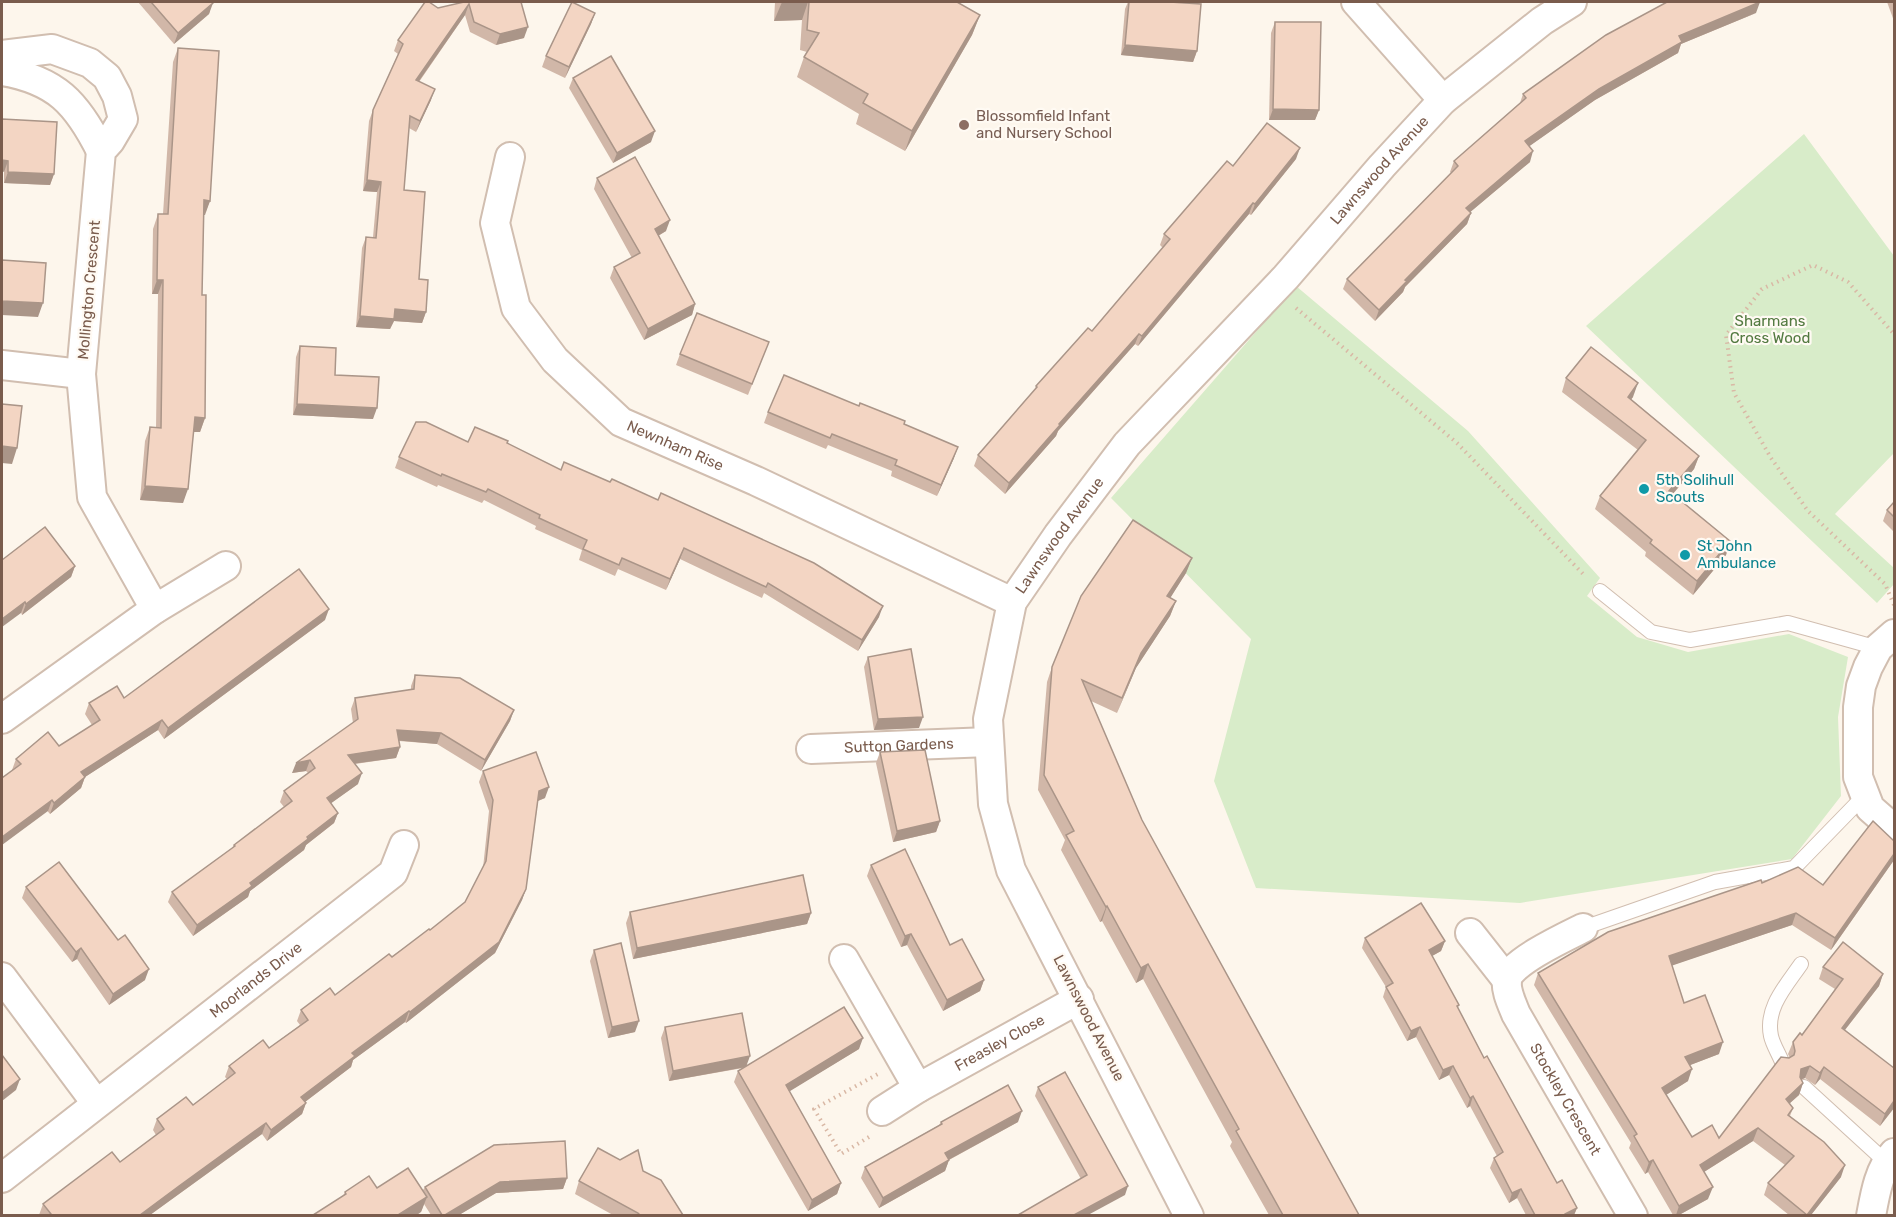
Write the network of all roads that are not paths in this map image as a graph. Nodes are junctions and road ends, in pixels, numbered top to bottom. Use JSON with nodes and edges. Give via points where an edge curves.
{"nodes":[{"id":1,"x":1356,"y":2,"type":"edge"},
{"id":2,"x":1572,"y":2,"type":"edge"},
{"id":3,"x":2,"y":55,"type":"edge"},
{"id":4,"x":2,"y":71,"type":"edge"},
{"id":5,"x":1443,"y":100,"type":"junction"},
{"id":6,"x":102,"y":151,"type":"junction"},
{"id":7,"x":510,"y":157,"type":"dead end"},
{"id":8,"x":2,"y":365,"type":"edge"},
{"id":9,"x":81,"y":374,"type":"junction"},
{"id":10,"x":226,"y":566,"type":"dead end"},
{"id":11,"x":1600,"y":591,"type":"road end"},
{"id":12,"x":1012,"y":602,"type":"junction"},
{"id":13,"x":155,"y":609,"type":"junction"},
{"id":14,"x":1886,"y":641,"type":"edge"},
{"id":15,"x":2,"y":719,"type":"edge"},
{"id":16,"x":989,"y":742,"type":"junction"},
{"id":17,"x":811,"y":749,"type":"dead end"},
{"id":18,"x":1865,"y":795,"type":"junction"},
{"id":19,"x":1894,"y":829,"type":"edge"},
{"id":20,"x":404,"y":846,"type":"dead end"},
{"id":21,"x":1583,"y":928,"type":"joint"},
{"id":22,"x":1470,"y":933,"type":"dead end"},
{"id":23,"x":844,"y":959,"type":"dead end"},
{"id":24,"x":1801,"y":964,"type":"dead end"},
{"id":25,"x":2,"y":977,"type":"edge"},
{"id":26,"x":1507,"y":980,"type":"junction"},
{"id":27,"x":1079,"y":999,"type":"junction"},
{"id":28,"x":1782,"y":1062,"type":"edge"},
{"id":29,"x":1804,"y":1087,"type":"edge"},
{"id":30,"x":918,"y":1088,"type":"junction"},
{"id":31,"x":96,"y":1103,"type":"junction"},
{"id":32,"x":882,"y":1111,"type":"dead end"},
{"id":33,"x":1890,"y":1157,"type":"edge"},
{"id":34,"x":2,"y":1178,"type":"edge"},
{"id":35,"x":1876,"y":1212,"type":"edge"},
{"id":36,"x":1189,"y":1215,"type":"edge"},
{"id":37,"x":1633,"y":1215,"type":"edge"}],
"edges":[{"from":1,"to":5,"type":"street"},
{"from":2,"to":5,"type":"street","name":"Lawnswood Avenue","via":[[1542,21]]},
{"from":3,"to":6,"type":"street","name":"Mollington Crescent","via":[[52,49],[90,63],[107,77],[123,119]]},
{"from":4,"to":6,"type":"street","via":[[24,75],[63,96],[79,111]]},
{"from":5,"to":12,"type":"street","name":"Lawnswood Avenue","via":[[1286,278],[1127,444]]},
{"from":6,"to":9,"type":"street","name":"Mollington Crescent"},
{"from":7,"to":12,"type":"street","name":"Newnham Rise","via":[[495,223],[516,308],[555,360],[621,422]]},
{"from":8,"to":9,"type":"street"},
{"from":9,"to":13,"type":"street","name":"Mollington Crescent","via":[[92,497]]},
{"from":10,"to":13,"type":"street"},
{"from":11,"to":14,"type":"lane","via":[[1651,632],[1690,640],[1788,623]]},
{"from":12,"to":16,"type":"street","name":"Lawnswood Avenue","via":[[988,719]]},
{"from":13,"to":15,"type":"street"},
{"from":14,"to":18,"type":"street","via":[[1861,686],[1858,707],[1858,777]]},
{"from":16,"to":17,"type":"street","name":"Sutton Gardens"},
{"from":16,"to":27,"type":"street","name":"Lawnswood Avenue","via":[[993,804],[1011,870]]},
{"from":18,"to":19,"type":"street","via":[[1870,808]]},
{"from":18,"to":21,"type":"lane","via":[[1794,868],[1715,882]]},
{"from":20,"to":31,"type":"street","name":"Moorlands Drive","via":[[393,873]]},
{"from":21,"to":26,"type":"street","via":[[1522,962]]},
{"from":22,"to":26,"type":"street","name":"Stockley Crescent"},
{"from":23,"to":30,"type":"street"},
{"from":24,"to":28,"type":"lane","via":[[1774,1003],[1770,1021]]},
{"from":25,"to":31,"type":"street"},
{"from":26,"to":37,"type":"street","name":"Stockley Crescent","via":[[1516,1014]]},
{"from":27,"to":30,"type":"street","name":"Freasley Close"},
{"from":27,"to":36,"type":"street","name":"Lawnswood Avenue"},
{"from":29,"to":33,"type":"lane"},
{"from":30,"to":32,"type":"street","name":"Freasley Close"},
{"from":31,"to":34,"type":"street","name":"Moorlands Drive"},
{"from":33,"to":35,"type":"street"}]}
